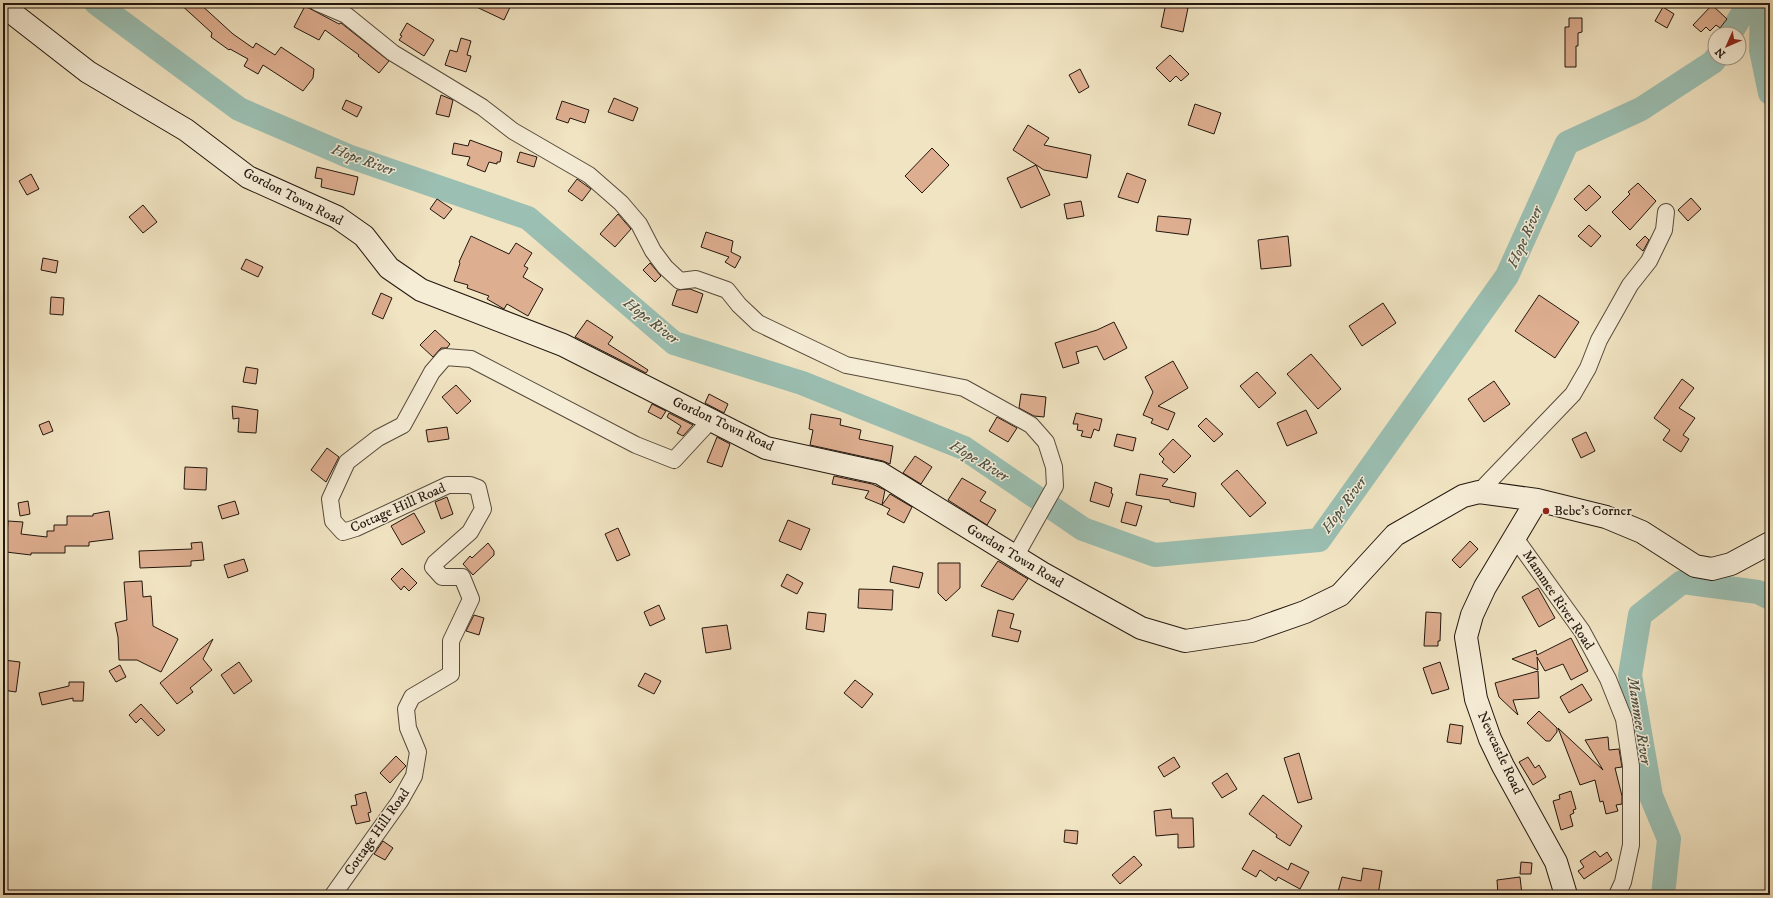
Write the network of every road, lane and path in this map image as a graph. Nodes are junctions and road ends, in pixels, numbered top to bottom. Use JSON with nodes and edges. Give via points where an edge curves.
{"nodes":[{"id":1,"x":318,"y":3,"type":"edge"},
{"id":2,"x":3,"y":6,"type":"edge"},
{"id":3,"x":1666,"y":212,"type":"dead end"},
{"id":4,"x":711,"y":420,"type":"junction"},
{"id":5,"x":1479,"y":492,"type":"junction"},
{"id":6,"x":1537,"y":500,"type":"junction"},
{"id":7,"x":1515,"y":538,"type":"junction"},
{"id":8,"x":1770,"y":543,"type":"edge"},
{"id":9,"x":1015,"y":557,"type":"junction"},
{"id":10,"x":333,"y":895,"type":"edge"},
{"id":11,"x":1566,"y":895,"type":"edge"},
{"id":12,"x":1617,"y":895,"type":"edge"}],
"edges":[{"from":1,"to":9,"type":"street","via":[[346,15],[393,53],[482,107],[513,131],[589,175],[640,224],[653,251],[680,281],[696,279],[727,290],[758,323],[846,365],[964,388],[1031,425],[1046,442],[1054,467],[1055,486]]},
{"from":2,"to":4,"type":"street","name":"Gordon Town Road","via":[[88,72],[186,130],[248,176],[337,217],[364,236],[389,268],[421,290],[563,345]]},
{"from":3,"to":5,"type":"street","via":[[1664,230],[1649,261],[1630,285],[1573,394]]},
{"from":4,"to":9,"type":"street","name":"Gordon Town Road","via":[[766,448],[880,473]]},
{"from":4,"to":10,"type":"street","name":"Cottage Hill Road","via":[[674,460],[636,445],[472,359],[444,357],[432,372],[403,425],[378,438],[347,462],[330,499],[334,521],[343,532],[448,485],[470,484],[478,488],[483,509],[470,532],[434,563],[433,567],[442,577],[462,577],[471,599],[451,641],[451,674],[412,697],[406,709],[408,728],[418,752],[414,776],[400,802]]},
{"from":5,"to":6,"type":"street","name":"Gordon Town Road"},
{"from":5,"to":9,"type":"street","name":"Gordon Town Road","via":[[1464,496],[1395,535],[1340,595],[1305,612],[1251,631],[1185,641],[1141,628]]},
{"from":6,"to":7,"type":"street","name":"Newcastle Road"},
{"from":6,"to":8,"type":"street","name":"Gordon Town Road","via":[[1606,517],[1635,529],[1695,566],[1712,569],[1731,564]]},
{"from":7,"to":11,"type":"street","name":"Newcastle Road","via":[[1472,615],[1466,637],[1468,659],[1476,699],[1490,738],[1556,862]]},
{"from":7,"to":12,"type":"street","name":"Mammee River Road","via":[[1582,631],[1608,679],[1624,719],[1630,766],[1631,845],[1623,882]]}]}
